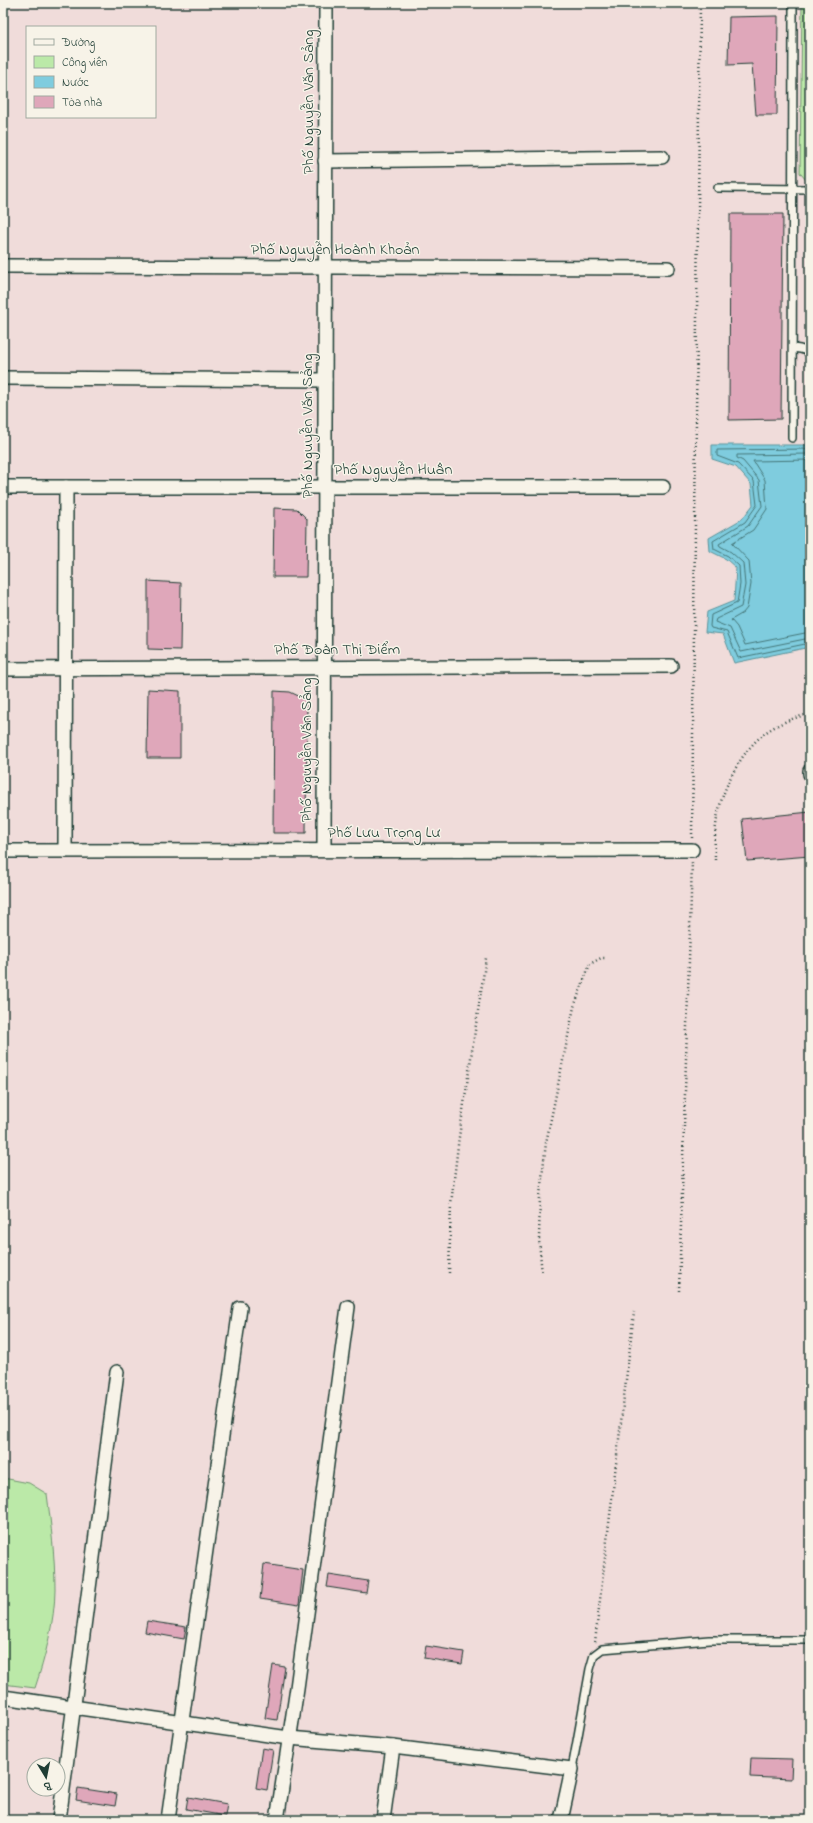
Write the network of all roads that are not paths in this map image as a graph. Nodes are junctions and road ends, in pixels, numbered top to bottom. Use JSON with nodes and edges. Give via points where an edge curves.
{"nodes":[{"id":1,"x":326,"y":3,"type":"edge"},
{"id":2,"x":793,"y":3,"type":"edge"},
{"id":3,"x":662,"y":157,"type":"dead end"},
{"id":4,"x":326,"y":161,"type":"junction"},
{"id":5,"x":718,"y":188,"type":"dead end"},
{"id":6,"x":793,"y":189,"type":"junction"},
{"id":7,"x":810,"y":189,"type":"edge"},
{"id":8,"x":3,"y":266,"type":"edge"},
{"id":9,"x":325,"y":267,"type":"junction"},
{"id":10,"x":668,"y":268,"type":"dead end"},
{"id":11,"x":793,"y":348,"type":"junction"},
{"id":12,"x":810,"y":352,"type":"edge"},
{"id":13,"x":3,"y":378,"type":"edge"},
{"id":14,"x":325,"y":380,"type":"junction"},
{"id":15,"x":792,"y":438,"type":"dead end"},
{"id":16,"x":3,"y":487,"type":"edge"},
{"id":17,"x":66,"y":487,"type":"junction"},
{"id":18,"x":325,"y":487,"type":"junction"},
{"id":19,"x":663,"y":487,"type":"dead end"},
{"id":20,"x":671,"y":666,"type":"dead end"},
{"id":21,"x":324,"y":667,"type":"junction"},
{"id":22,"x":3,"y":669,"type":"edge"},
{"id":23,"x":66,"y":670,"type":"junction"},
{"id":24,"x":324,"y":850,"type":"junction"},
{"id":25,"x":692,"y":850,"type":"road end"},
{"id":26,"x":3,"y":851,"type":"edge"},
{"id":27,"x":65,"y":851,"type":"junction"},
{"id":28,"x":348,"y":1307,"type":"dead end"},
{"id":29,"x":240,"y":1308,"type":"dead end"},
{"id":30,"x":117,"y":1372,"type":"dead end"},
{"id":31,"x":810,"y":1640,"type":"edge"},
{"id":32,"x":3,"y":1697,"type":"edge"},
{"id":33,"x":74,"y":1708,"type":"junction"},
{"id":34,"x":182,"y":1723,"type":"junction"},
{"id":35,"x":289,"y":1738,"type":"junction"},
{"id":36,"x":393,"y":1747,"type":"junction"},
{"id":37,"x":572,"y":1769,"type":"junction"},
{"id":38,"x":59,"y":1820,"type":"edge"},
{"id":39,"x":168,"y":1820,"type":"edge"},
{"id":40,"x":277,"y":1820,"type":"edge"},
{"id":41,"x":383,"y":1820,"type":"edge"},
{"id":42,"x":561,"y":1820,"type":"edge"}],
"edges":[{"from":1,"to":4,"type":"street","name":"Phố Nguyễn Văn Sảng"},
{"from":2,"to":6,"type":"lane"},
{"from":3,"to":4,"type":"street"},
{"from":4,"to":9,"type":"street","name":"Phố Nguyễn Văn Sảng"},
{"from":5,"to":6,"type":"lane"},
{"from":6,"to":7,"type":"lane"},
{"from":6,"to":11,"type":"lane"},
{"from":8,"to":9,"type":"street","name":"Phố Nguyễn Hoành Khoản"},
{"from":9,"to":10,"type":"street","name":"Phố Nguyễn Hoành Khoản"},
{"from":9,"to":14,"type":"street","name":"Phố Nguyễn Văn Sảng"},
{"from":11,"to":12,"type":"lane"},
{"from":11,"to":15,"type":"lane"},
{"from":13,"to":14,"type":"street"},
{"from":14,"to":18,"type":"street","name":"Phố Nguyễn Văn Sảng"},
{"from":16,"to":17,"type":"street","name":"Phố Nguyễn Huân"},
{"from":17,"to":18,"type":"street","name":"Phố Nguyễn Huân"},
{"from":17,"to":23,"type":"street"},
{"from":18,"to":19,"type":"street","name":"Phố Nguyễn Huân"},
{"from":18,"to":21,"type":"street","name":"Phố Nguyễn Văn Sảng"},
{"from":20,"to":21,"type":"street","name":"Phố Đoàn Thị Điểm"},
{"from":21,"to":23,"type":"street","name":"Phố Đoàn Thị Điểm"},
{"from":21,"to":24,"type":"street","name":"Phố Nguyễn Văn Sảng"},
{"from":22,"to":23,"type":"street","name":"Phố Đoàn Thị Điểm"},
{"from":23,"to":27,"type":"street"},
{"from":24,"to":25,"type":"street","name":"Phố Lưu Trọng Lư"},
{"from":24,"to":27,"type":"street","name":"Phố Lưu Trọng Lư"},
{"from":26,"to":27,"type":"street","name":"Phố Lưu Trọng Lư"},
{"from":28,"to":35,"type":"street"},
{"from":29,"to":34,"type":"street"},
{"from":30,"to":33,"type":"street"},
{"from":31,"to":37,"type":"lane","via":[[709,1640],[602,1649],[594,1654]]},
{"from":32,"to":33,"type":"street"},
{"from":33,"to":34,"type":"street"},
{"from":33,"to":38,"type":"street"},
{"from":34,"to":35,"type":"street"},
{"from":34,"to":39,"type":"street"},
{"from":35,"to":36,"type":"street"},
{"from":35,"to":40,"type":"street"},
{"from":36,"to":37,"type":"street"},
{"from":36,"to":41,"type":"street"},
{"from":37,"to":42,"type":"street"}]}
